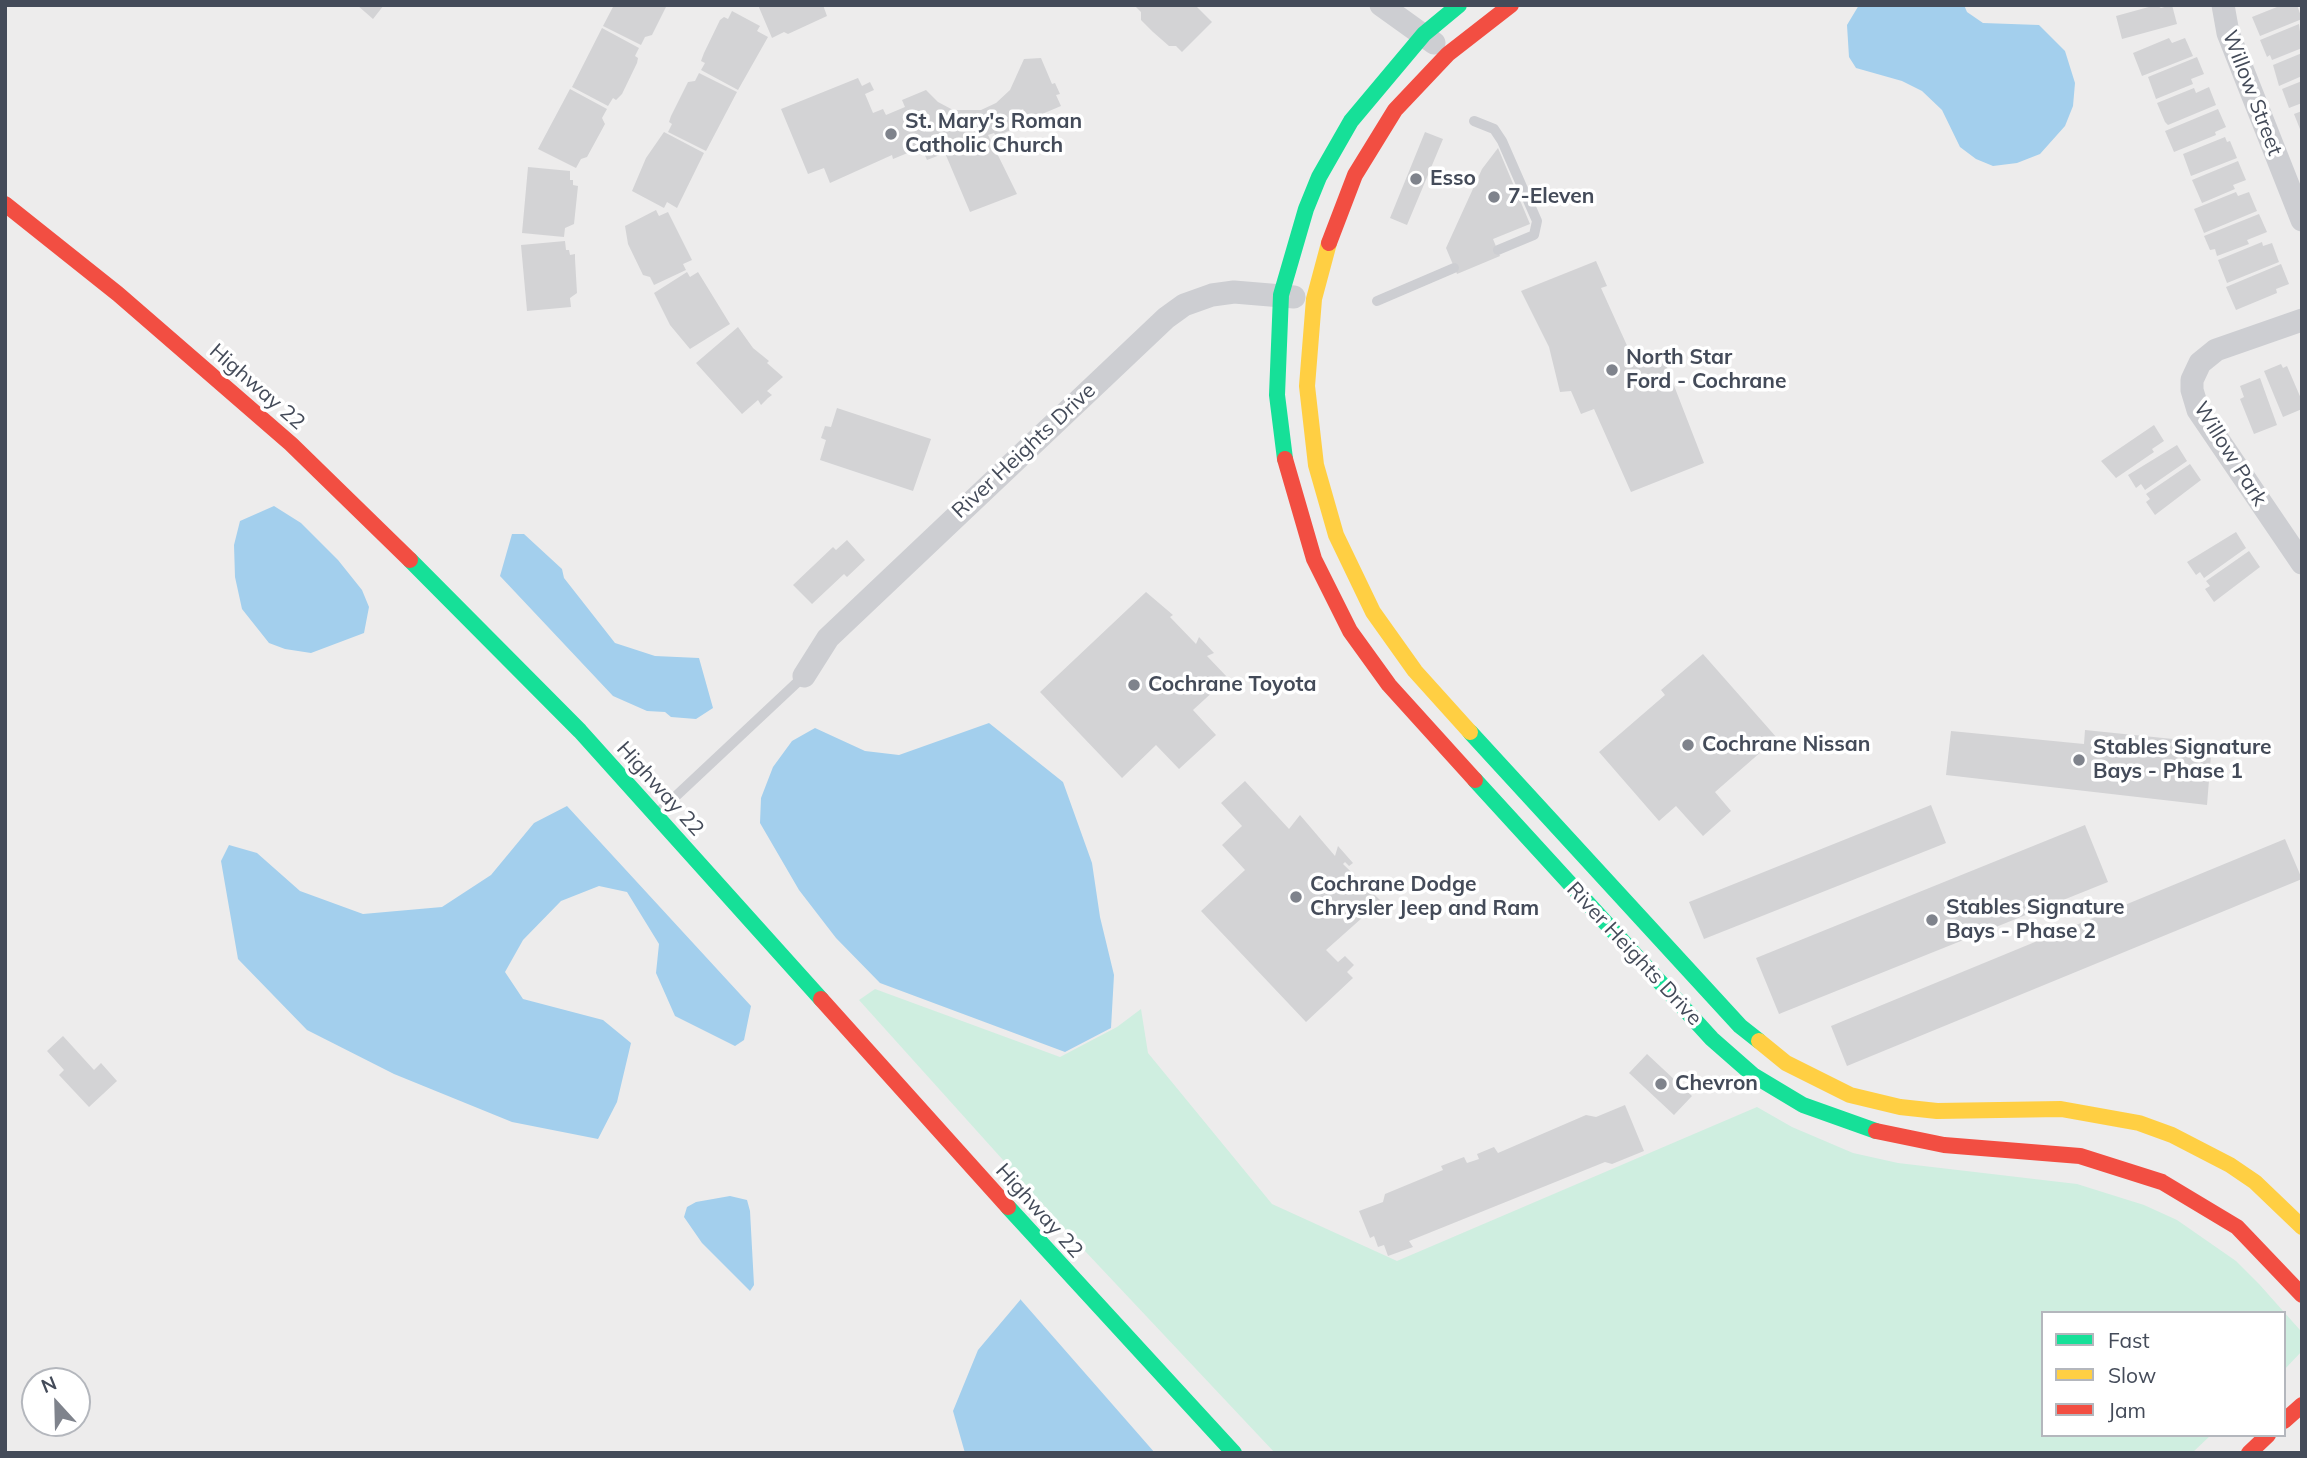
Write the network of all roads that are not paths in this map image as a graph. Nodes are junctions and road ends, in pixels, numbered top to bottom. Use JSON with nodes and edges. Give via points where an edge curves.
{"nodes":[{"id":1,"x":1381,"y":5,"type":"edge"},
{"id":2,"x":1459,"y":5,"type":"edge"},
{"id":3,"x":1511,"y":5,"type":"edge"},
{"id":4,"x":2223,"y":5,"type":"edge"},
{"id":5,"x":1424,"y":34,"type":"junction"},
{"id":6,"x":1447,"y":54,"type":"junction"},
{"id":7,"x":1474,"y":121,"type":"dead end"},
{"id":8,"x":5,"y":204,"type":"edge"},
{"id":9,"x":2302,"y":220,"type":"edge"},
{"id":10,"x":1498,"y":250,"type":"dead end"},
{"id":11,"x":1454,"y":268,"type":"dead end"},
{"id":12,"x":1281,"y":295,"type":"junction"},
{"id":13,"x":1314,"y":299,"type":"junction"},
{"id":14,"x":1377,"y":301,"type":"dead end"},
{"id":15,"x":2302,"y":320,"type":"edge"},
{"id":16,"x":2302,"y":563,"type":"edge"},
{"id":17,"x":1373,"y":612,"type":"junction"},
{"id":18,"x":1350,"y":631,"type":"junction"},
{"id":19,"x":804,"y":676,"type":"joint"},
{"id":20,"x":656,"y":815,"type":"junction"},
{"id":21,"x":1564,"y":830,"type":"junction"},
{"id":22,"x":1542,"y":854,"type":"junction"},
{"id":23,"x":1690,"y":970,"type":"junction"},
{"id":24,"x":1670,"y":994,"type":"junction"},
{"id":25,"x":1768,"y":1050,"type":"junction"},
{"id":26,"x":1754,"y":1075,"type":"junction"},
{"id":27,"x":2302,"y":1227,"type":"edge"},
{"id":28,"x":2302,"y":1295,"type":"edge"},
{"id":29,"x":2302,"y":1405,"type":"edge"},
{"id":30,"x":2286,"y":1419,"type":"edge"},
{"id":31,"x":2266,"y":1437,"type":"edge"},
{"id":32,"x":1234,"y":1453,"type":"edge"},
{"id":33,"x":2249,"y":1453,"type":"edge"}],
"edges":[{"from":1,"to":5,"type":"street"},
{"from":2,"to":5,"type":"street","name":"River Heights Drive"},
{"from":3,"to":6,"type":"street","name":"River Heights Drive"},
{"from":4,"to":9,"type":"street","name":"Willow Street","via":[[2228,33]]},
{"from":5,"to":6,"type":"street"},
{"from":5,"to":12,"type":"street","name":"River Heights Drive","via":[[1379,84],[1329,159],[1306,209]]},
{"from":6,"to":13,"type":"street","name":"River Heights Drive","via":[[1395,110],[1366,152],[1332,229]]},
{"from":7,"to":10,"type":"lane","via":[[1494,130],[1502,141],[1536,221],[1534,234]]},
{"from":8,"to":20,"type":"street","name":"Highway 22","via":[[156,327],[348,496],[536,684]]},
{"from":11,"to":14,"type":"lane"},
{"from":12,"to":13,"type":"street","name":"River Heights Drive"},
{"from":12,"to":18,"type":"street","name":"River Heights Drive","via":[[1278,395],[1285,463],[1314,559]]},
{"from":12,"to":19,"type":"street","name":"River Heights Drive","via":[[1212,295],[1184,305],[1166,318],[828,638]]},
{"from":13,"to":17,"type":"street","name":"River Heights Drive","via":[[1307,386],[1316,465],[1336,535]]},
{"from":15,"to":16,"type":"street","name":"Willow Park","via":[[2216,350],[2200,363],[2192,390],[2199,410]]},
{"from":17,"to":18,"type":"street"},
{"from":17,"to":21,"type":"street","name":"River Heights Drive","via":[[1415,671]]},
{"from":18,"to":22,"type":"street","name":"River Heights Drive","via":[[1389,685]]},
{"from":19,"to":20,"type":"lane"},
{"from":20,"to":32,"type":"street","name":"Highway 22"},
{"from":21,"to":22,"type":"street"},
{"from":21,"to":23,"type":"street","name":"River Heights Drive"},
{"from":22,"to":24,"type":"street","name":"River Heights Drive"},
{"from":23,"to":24,"type":"street"},
{"from":23,"to":25,"type":"street","name":"River Heights Drive"},
{"from":24,"to":26,"type":"street","name":"River Heights Drive"},
{"from":25,"to":26,"type":"street"},
{"from":25,"to":27,"type":"street","name":"River Heights Drive","via":[[1829,1086],[1877,1103],[1937,1111],[2061,1109],[2139,1123],[2230,1165]]},
{"from":26,"to":28,"type":"street","name":"River Heights Drive","via":[[1815,1110],[1883,1134],[1944,1145],[2080,1156],[2162,1182],[2237,1227]]},
{"from":29,"to":30,"type":"street"},
{"from":31,"to":33,"type":"street"}]}
